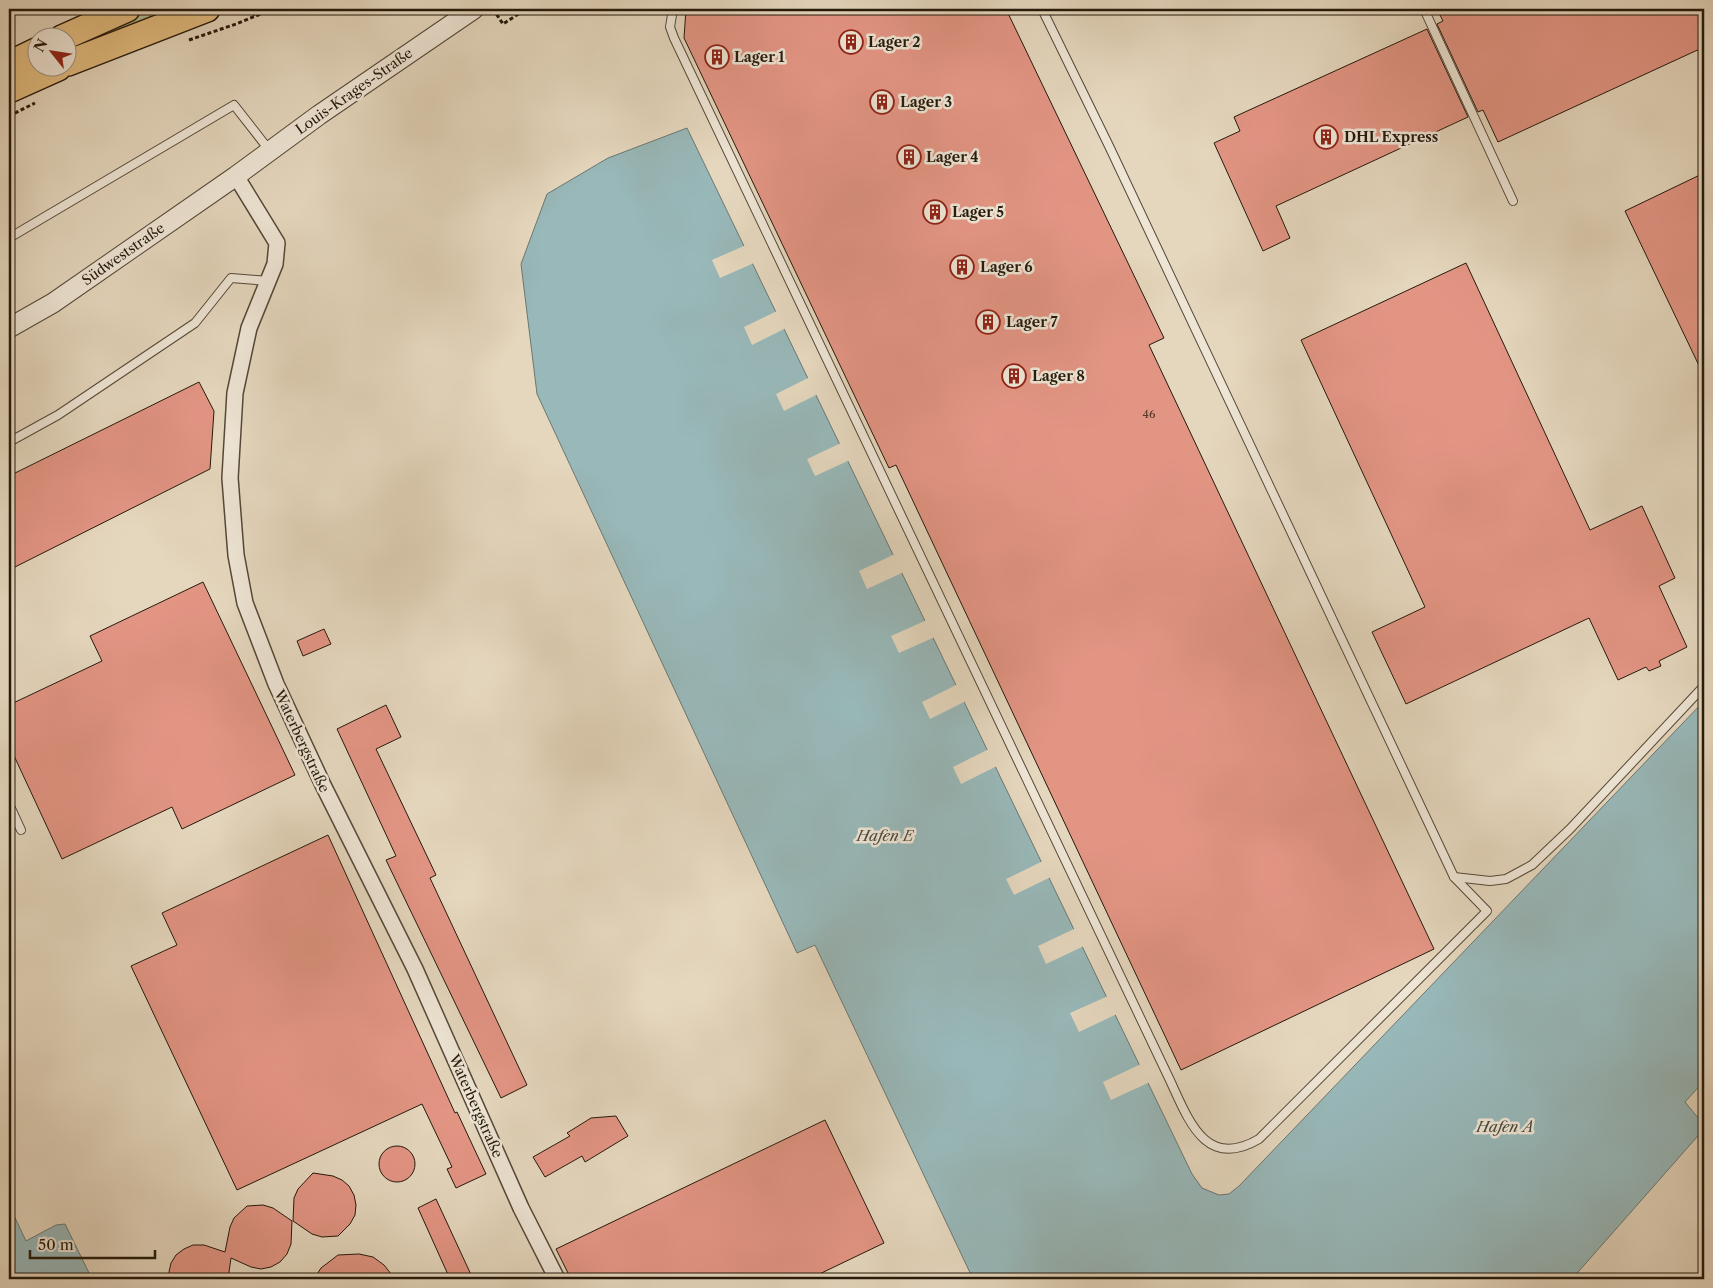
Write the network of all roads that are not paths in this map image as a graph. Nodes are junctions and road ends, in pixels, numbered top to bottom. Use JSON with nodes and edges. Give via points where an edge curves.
{"nodes":[{"id":1,"x":127,"y":9,"type":"edge"},
{"id":2,"x":207,"y":9,"type":"edge"},
{"id":3,"x":474,"y":9,"type":"edge"},
{"id":4,"x":673,"y":9,"type":"edge"},
{"id":5,"x":1042,"y":9,"type":"edge"},
{"id":6,"x":1424,"y":9,"type":"edge"},
{"id":7,"x":78,"y":31,"type":"edge"},
{"id":8,"x":28,"y":55,"type":"edge"},
{"id":9,"x":78,"y":59,"type":"edge"},
{"id":10,"x":9,"y":64,"type":"edge"},
{"id":11,"x":36,"y":78,"type":"edge"},
{"id":12,"x":9,"y":90,"type":"edge"},
{"id":13,"x":270,"y":151,"type":"junction"},
{"id":14,"x":236,"y":176,"type":"junction"},
{"id":15,"x":1513,"y":201,"type":"dead end"},
{"id":16,"x":9,"y":238,"type":"edge"},
{"id":17,"x":268,"y":281,"type":"junction"},
{"id":18,"x":9,"y":328,"type":"edge"},
{"id":19,"x":9,"y":442,"type":"edge"},
{"id":20,"x":1704,"y":686,"type":"edge"},
{"id":21,"x":9,"y":804,"type":"edge"},
{"id":22,"x":21,"y":830,"type":"dead end"},
{"id":23,"x":1454,"y":877,"type":"junction"},
{"id":24,"x":554,"y":1277,"type":"edge"}],
"edges":[{"from":1,"to":7,"type":"main road"},
{"from":2,"to":9,"type":"main road"},
{"from":3,"to":13,"type":"street","name":"Louis-Krages-Straße"},
{"from":4,"to":23,"type":"lane","via":[[670,27],[674,38],[1167,1074],[1189,1118],[1205,1141],[1217,1148],[1232,1150],[1259,1139],[1487,911]]},
{"from":5,"to":23,"type":"lane"},
{"from":6,"to":15,"type":"lane"},
{"from":8,"to":10,"type":"main road"},
{"from":11,"to":12,"type":"main road"},
{"from":13,"to":14,"type":"street","name":"Louis-Krages-Straße"},
{"from":13,"to":16,"type":"lane","via":[[234,105]]},
{"from":14,"to":17,"type":"street","name":"Waterbergstraße","via":[[277,243],[275,264]]},
{"from":14,"to":18,"type":"street","name":"Südweststraße","via":[[53,303]]},
{"from":17,"to":19,"type":"lane","via":[[231,278],[195,323],[58,415]]},
{"from":17,"to":24,"type":"street","name":"Waterbergstraße","via":[[249,328],[235,393],[230,478],[236,555],[245,603],[276,684],[415,969]]},
{"from":20,"to":23,"type":"lane","via":[[1532,865],[1506,879],[1490,881]]},
{"from":21,"to":22,"type":"lane"}]}
